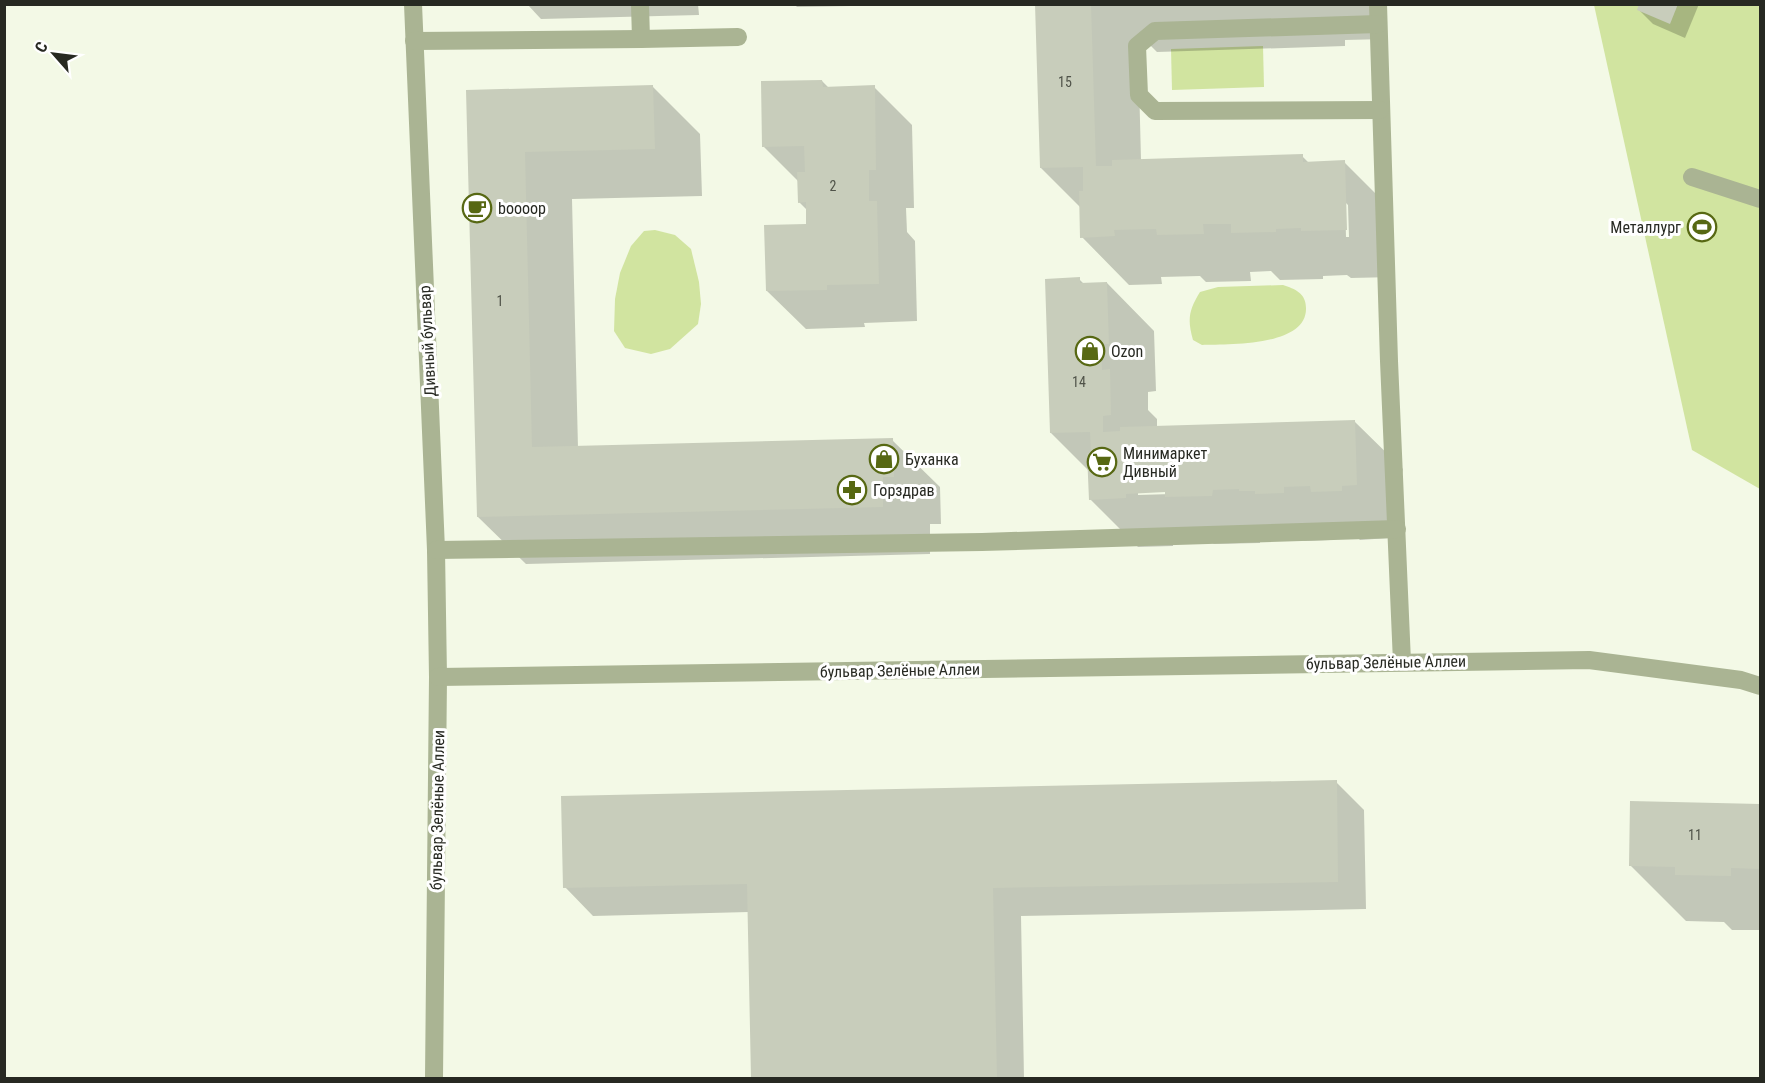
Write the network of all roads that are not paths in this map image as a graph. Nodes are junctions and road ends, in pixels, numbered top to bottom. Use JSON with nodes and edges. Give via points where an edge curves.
{"nodes":[{"id":1,"x":413,"y":4,"type":"edge"},
{"id":2,"x":640,"y":4,"type":"edge"},
{"id":3,"x":1378,"y":4,"type":"edge"},
{"id":4,"x":1378,"y":24,"type":"junction"},
{"id":5,"x":738,"y":37,"type":"dead end"},
{"id":6,"x":641,"y":39,"type":"junction"},
{"id":7,"x":414,"y":41,"type":"junction"},
{"id":8,"x":1380,"y":110,"type":"junction"},
{"id":9,"x":1692,"y":177,"type":"dead end"},
{"id":10,"x":1761,"y":199,"type":"edge"},
{"id":11,"x":1397,"y":529,"type":"junction"},
{"id":12,"x":436,"y":550,"type":"junction"},
{"id":13,"x":1402,"y":662,"type":"junction"},
{"id":14,"x":438,"y":677,"type":"junction"},
{"id":15,"x":1761,"y":686,"type":"edge"},
{"id":16,"x":434,"y":1078,"type":"edge"}],
"edges":[{"from":1,"to":7,"type":"street","name":"Дивный бульвар"},
{"from":2,"to":6,"type":"street"},
{"from":3,"to":4,"type":"street"},
{"from":4,"to":8,"type":"street"},
{"from":4,"to":8,"type":"street","via":[[1155,31],[1137,46],[1138,95],[1155,111]]},
{"from":5,"to":6,"type":"street"},
{"from":6,"to":7,"type":"street"},
{"from":7,"to":12,"type":"street","name":"Дивный бульвар"},
{"from":8,"to":11,"type":"street"},
{"from":9,"to":10,"type":"street"},
{"from":11,"to":12,"type":"street","via":[[982,542]]},
{"from":11,"to":13,"type":"street"},
{"from":12,"to":14,"type":"street","name":"Дивный бульвар"},
{"from":13,"to":14,"type":"street","name":"бульвар Зелёные Аллеи"},
{"from":13,"to":15,"type":"street","name":"бульвар Зелёные Аллеи","via":[[1589,660]]},
{"from":14,"to":16,"type":"street","name":"бульвар Зелёные Аллеи"}]}
